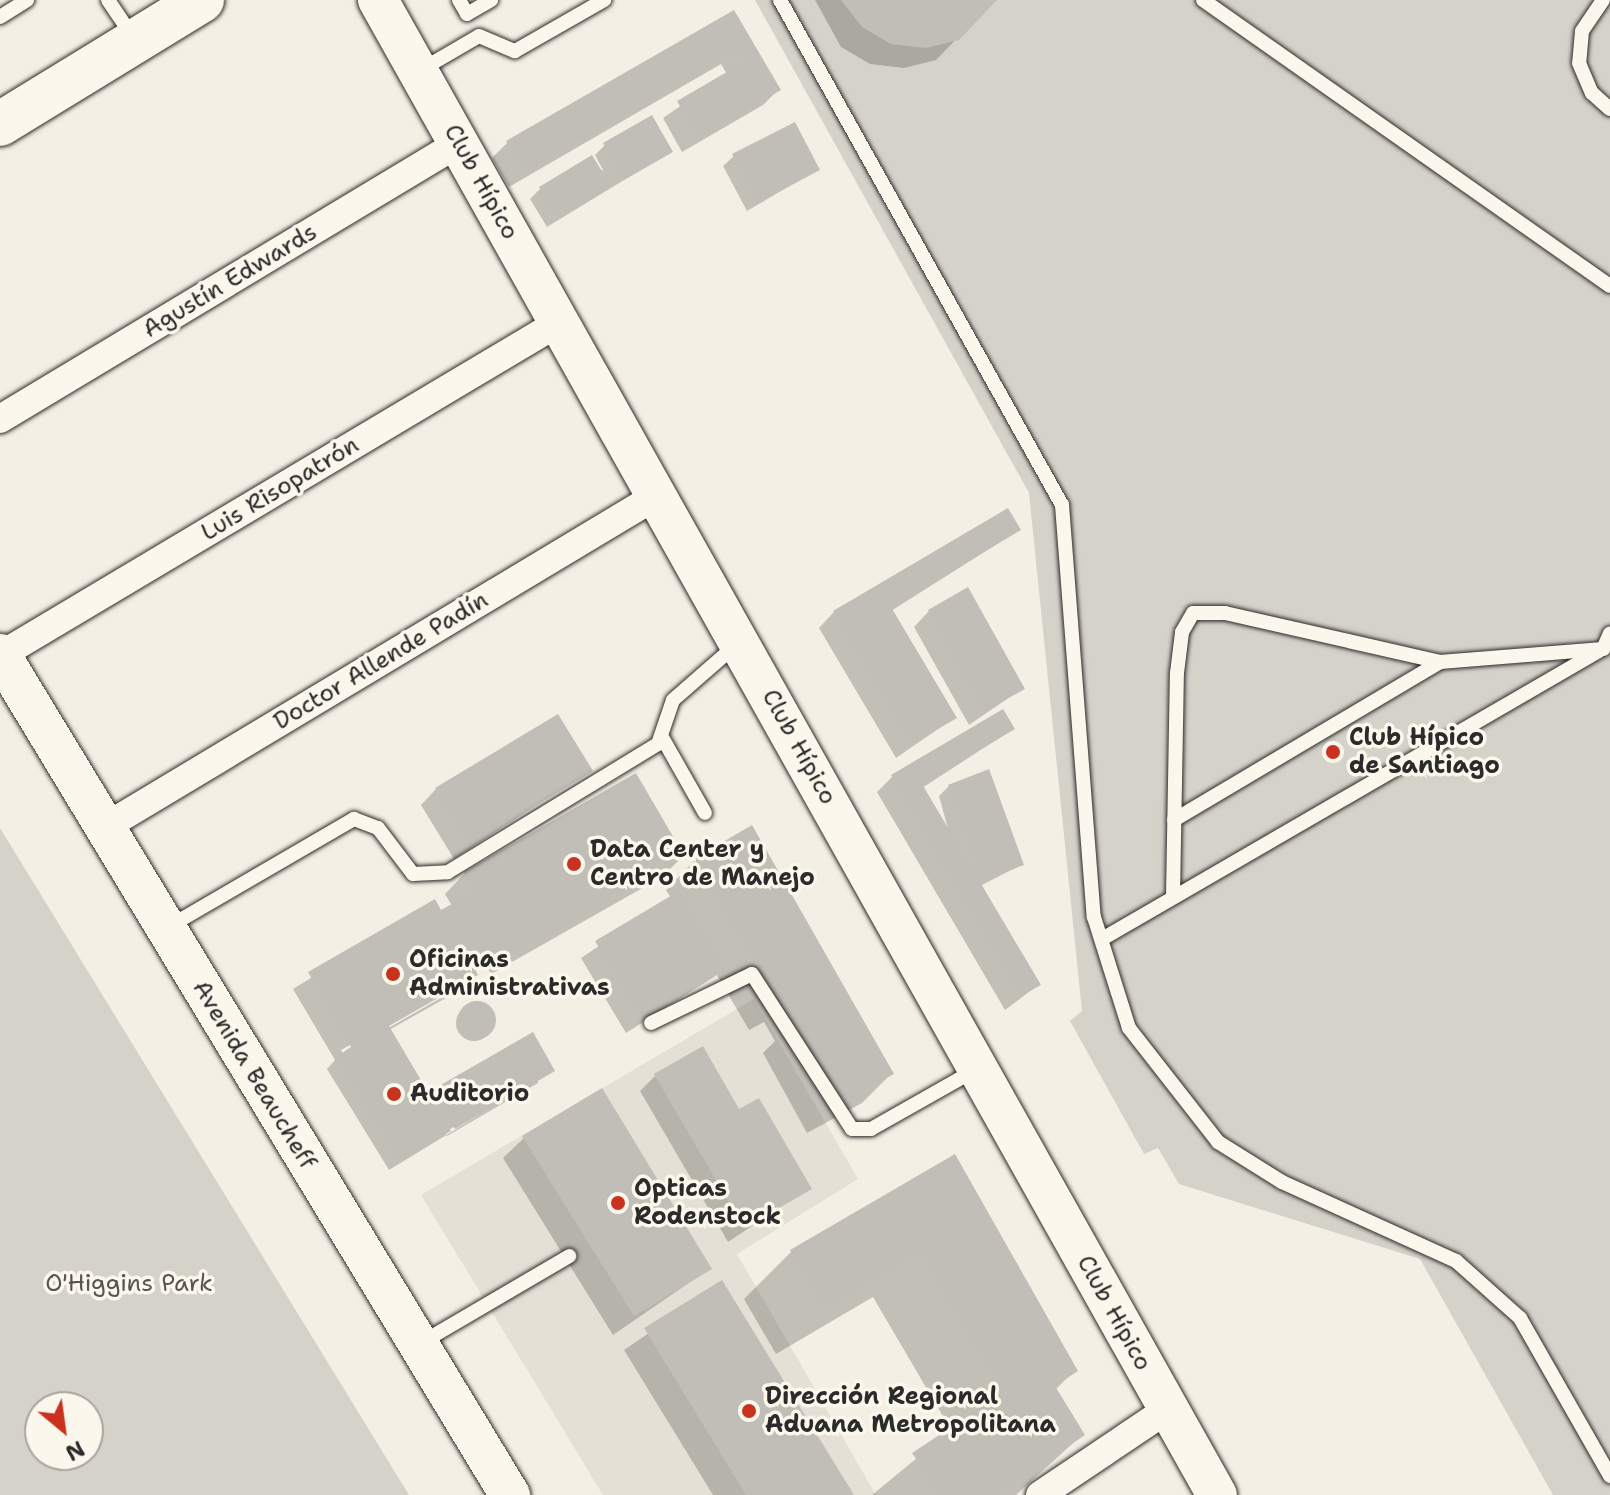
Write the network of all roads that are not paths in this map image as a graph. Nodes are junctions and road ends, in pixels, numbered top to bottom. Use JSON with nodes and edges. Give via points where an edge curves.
{"nodes":[{"id":1,"x":27,"y":0,"type":"edge"},
{"id":2,"x":108,"y":0,"type":"edge"},
{"id":3,"x":202,"y":0,"type":"edge"},
{"id":4,"x":459,"y":0,"type":"edge"},
{"id":5,"x":491,"y":0,"type":"edge"},
{"id":6,"x":604,"y":0,"type":"edge"},
{"id":7,"x":780,"y":0,"type":"edge"},
{"id":8,"x":1203,"y":0,"type":"edge"},
{"id":9,"x":1603,"y":0,"type":"edge"},
{"id":10,"x":383,"y":2,"type":"edge"},
{"id":11,"x":467,"y":14,"type":"junction"},
{"id":12,"x":0,"y":17,"type":"edge"},
{"id":13,"x":479,"y":36,"type":"junction"},
{"id":14,"x":136,"y":41,"type":"junction"},
{"id":15,"x":419,"y":72,"type":"junction"},
{"id":16,"x":1610,"y":109,"type":"edge"},
{"id":17,"x":0,"y":124,"type":"edge"},
{"id":18,"x":459,"y":143,"type":"junction"},
{"id":19,"x":1607,"y":278,"type":"edge"},
{"id":20,"x":558,"y":323,"type":"junction"},
{"id":21,"x":0,"y":419,"type":"edge"},
{"id":22,"x":656,"y":496,"type":"junction"},
{"id":23,"x":1610,"y":633,"type":"edge"},
{"id":24,"x":741,"y":641,"type":"junction"},
{"id":25,"x":1607,"y":647,"type":"edge"},
{"id":26,"x":0,"y":655,"type":"edge"},
{"id":27,"x":1440,"y":662,"type":"junction"},
{"id":28,"x":663,"y":739,"type":"junction"},
{"id":29,"x":705,"y":813,"type":"dead end"},
{"id":30,"x":1174,"y":820,"type":"junction"},
{"id":31,"x":105,"y":827,"type":"junction"},
{"id":32,"x":1173,"y":897,"type":"junction"},
{"id":33,"x":166,"y":928,"type":"junction"},
{"id":34,"x":1102,"y":939,"type":"junction"},
{"id":35,"x":651,"y":1023,"type":"dead end"},
{"id":36,"x":977,"y":1069,"type":"junction"},
{"id":37,"x":569,"y":1256,"type":"dead end"},
{"id":38,"x":417,"y":1345,"type":"junction"},
{"id":39,"x":1168,"y":1409,"type":"junction"},
{"id":40,"x":1610,"y":1476,"type":"edge"},
{"id":41,"x":510,"y":1495,"type":"edge"},
{"id":42,"x":1040,"y":1495,"type":"edge"},
{"id":43,"x":1217,"y":1495,"type":"edge"}],
"edges":[{"from":1,"to":12,"type":"lane"},
{"from":2,"to":14,"type":"lane"},
{"from":3,"to":14,"type":"main road"},
{"from":4,"to":11,"type":"lane"},
{"from":5,"to":11,"type":"lane"},
{"from":6,"to":13,"type":"lane","via":[[515,51]]},
{"from":7,"to":34,"type":"lane","via":[[1062,505],[1063,585]]},
{"from":8,"to":19,"type":"lane"},
{"from":9,"to":16,"type":"lane","via":[[1582,31],[1579,63],[1592,93]]},
{"from":10,"to":15,"type":"main road","name":"Club Hípico"},
{"from":11,"to":13,"type":"lane"},
{"from":13,"to":15,"type":"lane"},
{"from":14,"to":17,"type":"main road"},
{"from":15,"to":18,"type":"main road","name":"Club Hípico"},
{"from":18,"to":20,"type":"main road","name":"Club Hípico"},
{"from":18,"to":21,"type":"street","name":"Agustín Edwards"},
{"from":20,"to":22,"type":"main road","name":"Club Hípico"},
{"from":20,"to":26,"type":"street","name":"Luis Risopatrón"},
{"from":22,"to":24,"type":"main road","name":"Club Hípico"},
{"from":22,"to":31,"type":"street","name":"Doctor Allende Padín"},
{"from":23,"to":25,"type":"lane"},
{"from":24,"to":28,"type":"lane","via":[[673,700]]},
{"from":24,"to":36,"type":"main road","name":"Club Hípico"},
{"from":25,"to":27,"type":"lane"},
{"from":25,"to":32,"type":"lane"},
{"from":26,"to":31,"type":"main road","name":"Avenida Beaucheff"},
{"from":27,"to":30,"type":"lane"},
{"from":27,"to":30,"type":"lane","via":[[1225,613],[1193,613],[1182,632],[1177,673]]},
{"from":28,"to":29,"type":"lane"},
{"from":28,"to":33,"type":"lane","via":[[448,872],[413,874],[378,828],[354,819]]},
{"from":30,"to":32,"type":"lane"},
{"from":31,"to":33,"type":"main road","name":"Avenida Beaucheff"},
{"from":32,"to":34,"type":"lane"},
{"from":33,"to":38,"type":"main road","name":"Avenida Beaucheff"},
{"from":34,"to":40,"type":"lane","via":[[1129,1028],[1218,1142],[1282,1182],[1456,1261],[1520,1318]]},
{"from":35,"to":36,"type":"lane","via":[[752,974],[852,1129],[871,1129]]},
{"from":36,"to":39,"type":"main road","name":"Club Hípico"},
{"from":37,"to":38,"type":"lane"},
{"from":38,"to":41,"type":"main road","name":"Avenida Beaucheff"},
{"from":39,"to":42,"type":"street"},
{"from":39,"to":43,"type":"main road","name":"Club Hípico"}]}
